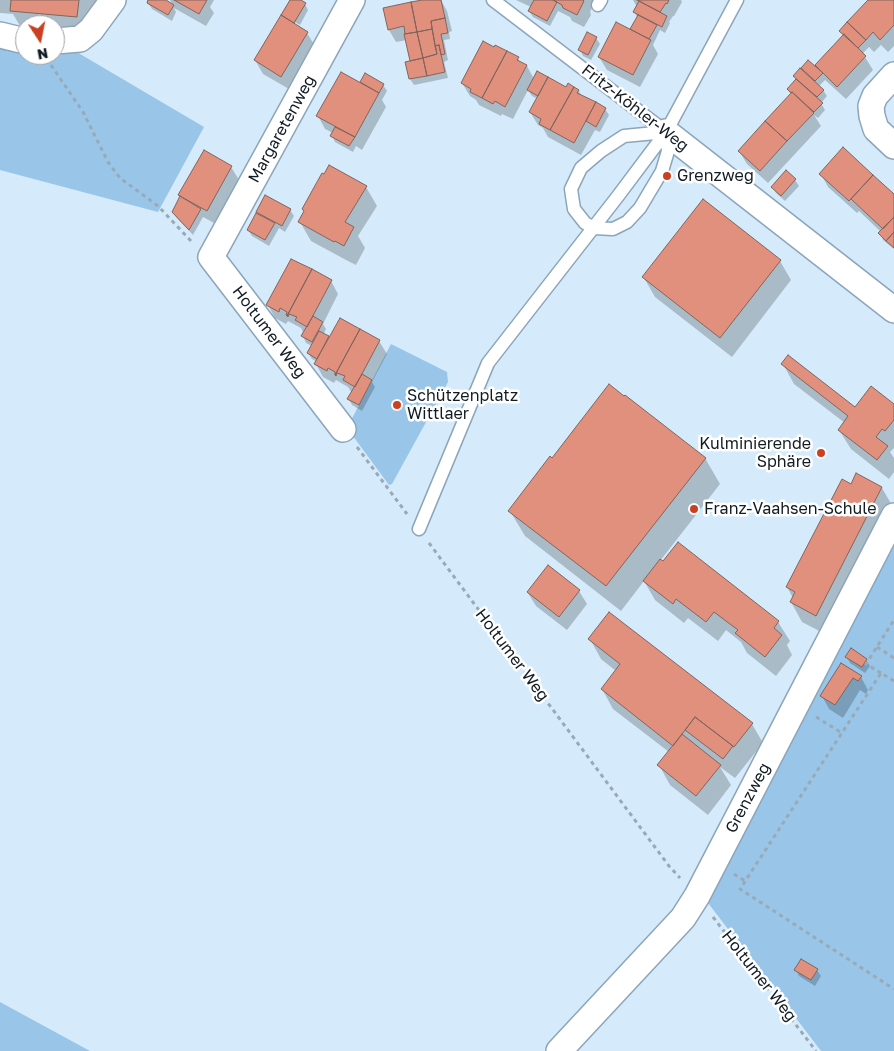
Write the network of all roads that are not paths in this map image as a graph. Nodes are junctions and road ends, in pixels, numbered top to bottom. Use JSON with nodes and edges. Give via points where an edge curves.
{"nodes":[{"id":1,"x":113,"y":0,"type":"edge"},
{"id":2,"x":352,"y":0,"type":"edge"},
{"id":3,"x":493,"y":0,"type":"edge"},
{"id":4,"x":737,"y":0,"type":"edge"},
{"id":5,"x":0,"y":36,"type":"edge"},
{"id":6,"x":15,"y":39,"type":"edge"},
{"id":7,"x":65,"y":46,"type":"edge"},
{"id":8,"x":894,"y":76,"type":"edge"},
{"id":9,"x":659,"y":126,"type":"junction"},
{"id":10,"x":894,"y":146,"type":"edge"},
{"id":11,"x":594,"y":228,"type":"junction"},
{"id":12,"x":211,"y":257,"type":"joint"},
{"id":13,"x":894,"y":310,"type":"edge"},
{"id":14,"x":343,"y":429,"type":"road end"},
{"id":15,"x":894,"y":516,"type":"edge"},
{"id":16,"x":419,"y":529,"type":"road end"},
{"id":17,"x":559,"y":1051,"type":"edge"}],
"edges":[{"from":1,"to":7,"type":"street","via":[[91,30]]},
{"from":2,"to":12,"type":"street","name":"Margaretenweg"},
{"from":3,"to":9,"type":"lane","name":"Fritz-Köhler-Weg"},
{"from":4,"to":9,"type":"lane"},
{"from":5,"to":6,"type":"street"},
{"from":8,"to":10,"type":"street","via":[[875,96],[871,106],[876,129]]},
{"from":9,"to":11,"type":"lane"},
{"from":9,"to":11,"type":"lane","via":[[668,151],[662,171],[640,208],[628,222],[613,229]]},
{"from":9,"to":11,"type":"lane","via":[[624,136],[581,168],[571,189],[574,209],[585,223]]},
{"from":9,"to":13,"type":"street","name":"Fritz-Köhler-Weg"},
{"from":11,"to":16,"type":"lane","via":[[488,363]]},
{"from":12,"to":14,"type":"street","name":"Holtumer Weg"},
{"from":15,"to":17,"type":"street","name":"Grenzweg","via":[[697,896],[682,918]]}]}
